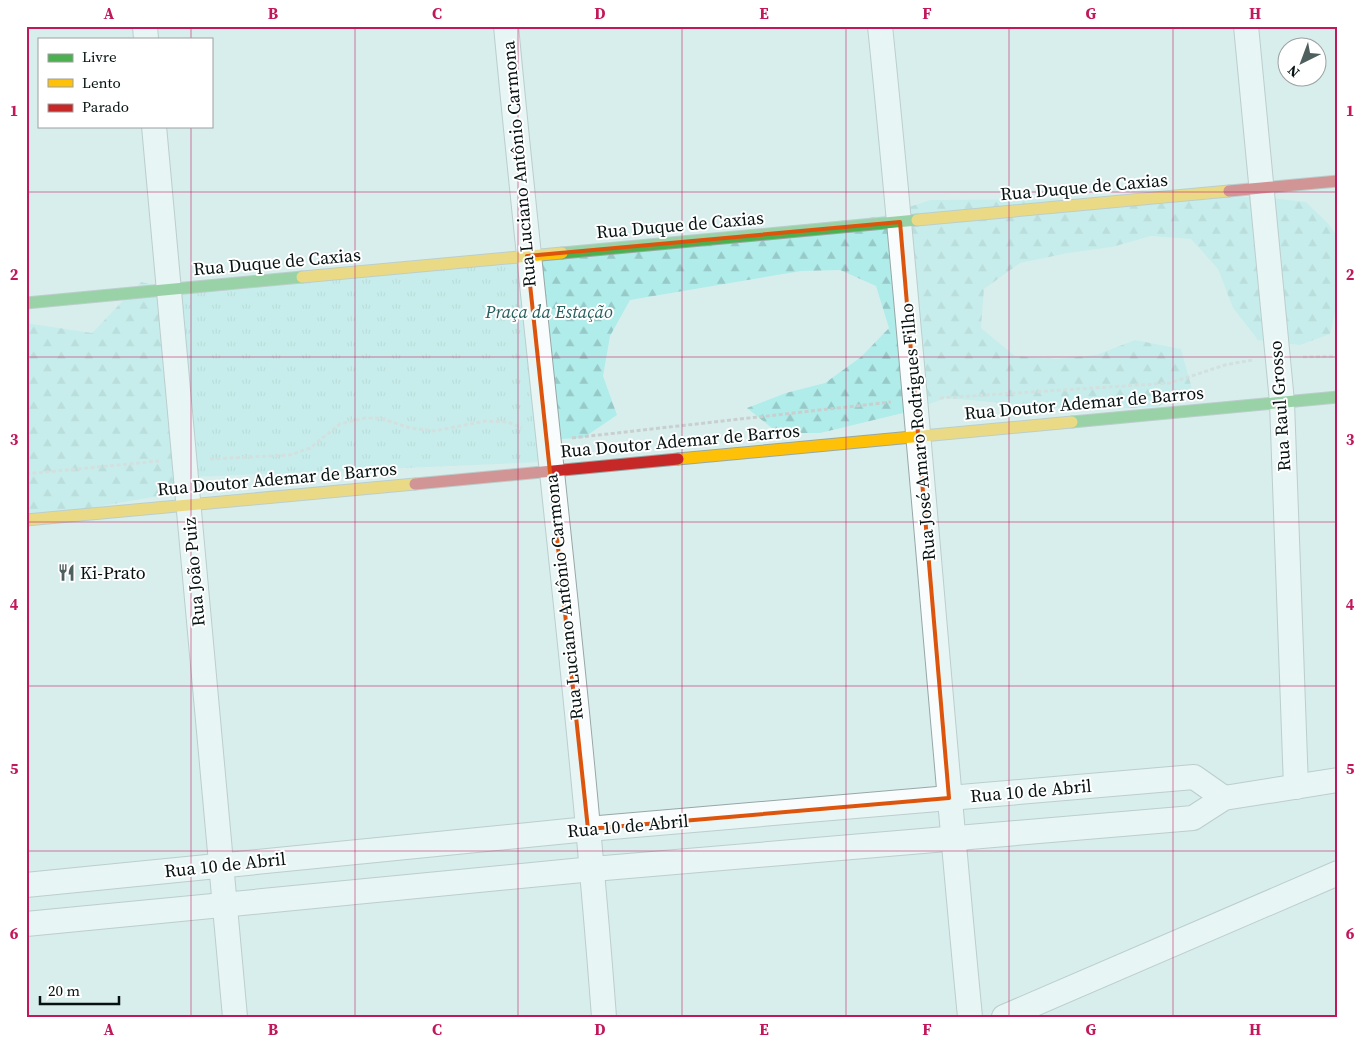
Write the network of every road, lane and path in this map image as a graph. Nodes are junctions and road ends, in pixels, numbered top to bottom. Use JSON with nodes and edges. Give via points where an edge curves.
{"nodes":[{"id":1,"x":506,"y":26,"type":"edge"},
{"id":2,"x":880,"y":26,"type":"edge"},
{"id":3,"x":1246,"y":26,"type":"edge"},
{"id":4,"x":154,"y":128,"type":"edge"},
{"id":5,"x":1338,"y":181,"type":"edge"},
{"id":6,"x":1261,"y":188,"type":"junction"},
{"id":7,"x":900,"y":222,"type":"junction"},
{"id":8,"x":527,"y":256,"type":"junction"},
{"id":9,"x":169,"y":289,"type":"junction"},
{"id":10,"x":26,"y":303,"type":"edge"},
{"id":11,"x":1277,"y":356,"type":"junction"},
{"id":12,"x":1338,"y":356,"type":"edge"},
{"id":13,"x":1338,"y":397,"type":"edge"},
{"id":14,"x":915,"y":400,"type":"junction"},
{"id":15,"x":1282,"y":402,"type":"junction"},
{"id":16,"x":918,"y":436,"type":"junction"},
{"id":17,"x":547,"y":441,"type":"junction"},
{"id":18,"x":184,"y":460,"type":"junction"},
{"id":19,"x":550,"y":470,"type":"junction"},
{"id":20,"x":26,"y":474,"type":"edge"},
{"id":21,"x":188,"y":505,"type":"junction"},
{"id":22,"x":26,"y":520,"type":"edge"},
{"id":23,"x":1338,"y":780,"type":"edge"},
{"id":24,"x":1296,"y":787,"type":"junction"},
{"id":25,"x":949,"y":798,"type":"junction"},
{"id":26,"x":1224,"y":798,"type":"junction"},
{"id":27,"x":588,"y":829,"type":"junction"},
{"id":28,"x":952,"y":839,"type":"junction"},
{"id":29,"x":221,"y":866,"type":"junction"},
{"id":30,"x":593,"y":869,"type":"junction"},
{"id":31,"x":1338,"y":873,"type":"edge"},
{"id":32,"x":26,"y":885,"type":"edge"},
{"id":33,"x":225,"y":905,"type":"junction"},
{"id":34,"x":26,"y":924,"type":"edge"},
{"id":35,"x":235,"y":1017,"type":"edge"},
{"id":36,"x":604,"y":1017,"type":"edge"},
{"id":37,"x":970,"y":1017,"type":"edge"},
{"id":38,"x":1004,"y":1017,"type":"edge"}],
"edges":[{"from":1,"to":8,"type":"street","name":"Rua Luciano Antônio Carmona"},
{"from":2,"to":7,"type":"street","name":"Rua José Amaro Rodrigues Filho"},
{"from":3,"to":6,"type":"street","name":"Rua Raul Grosso"},
{"from":4,"to":9,"type":"street","name":"Rua João Puiz"},
{"from":5,"to":6,"type":"street","name":"Rua Duque de Caxias"},
{"from":6,"to":7,"type":"street","name":"Rua Duque de Caxias"},
{"from":6,"to":11,"type":"street","name":"Rua Raul Grosso"},
{"from":7,"to":8,"type":"street","name":"Rua Duque de Caxias"},
{"from":7,"to":14,"type":"street","name":"Rua José Amaro Rodrigues Filho"},
{"from":8,"to":9,"type":"street","name":"Rua Duque de Caxias"},
{"from":8,"to":17,"type":"street","name":"Rua Luciano Antônio Carmona"},
{"from":9,"to":10,"type":"street","name":"Rua Duque de Caxias"},
{"from":9,"to":18,"type":"street","name":"Rua João Puiz"},
{"from":11,"to":12,"type":"path"},
{"from":11,"to":14,"type":"path","via":[[1225,365],[1170,383]]},
{"from":11,"to":15,"type":"street","name":"Rua Raul Grosso"},
{"from":13,"to":15,"type":"street","name":"Rua Doutor Ademar de Barros"},
{"from":14,"to":16,"type":"street","name":"Rua José Amaro Rodrigues Filho"},
{"from":14,"to":17,"type":"path"},
{"from":15,"to":16,"type":"street","name":"Rua Doutor Ademar de Barros"},
{"from":15,"to":24,"type":"street","name":"Rua Raul Grosso"},
{"from":16,"to":19,"type":"street","name":"Rua Doutor Ademar de Barros"},
{"from":16,"to":25,"type":"street","name":"Rua José Amaro Rodrigues Filho"},
{"from":17,"to":18,"type":"path","via":[[508,422],[485,421],[434,431],[410,428],[380,418],[365,418],[340,424],[310,448],[290,455]]},
{"from":17,"to":19,"type":"street","name":"Rua Luciano Antônio Carmona"},
{"from":18,"to":20,"type":"path","via":[[138,461]]},
{"from":18,"to":21,"type":"street","name":"Rua João Puiz"},
{"from":19,"to":21,"type":"street","name":"Rua Doutor Ademar de Barros"},
{"from":19,"to":27,"type":"street","name":"Rua Luciano Antônio Carmona"},
{"from":21,"to":22,"type":"street","name":"Rua Doutor Ademar de Barros"},
{"from":21,"to":29,"type":"street","name":"Rua João Puiz"},
{"from":23,"to":24,"type":"street"},
{"from":24,"to":26,"type":"street"},
{"from":25,"to":26,"type":"street","name":"Rua 10 de Abril","via":[[1194,777]]},
{"from":25,"to":27,"type":"street","name":"Rua 10 de Abril"},
{"from":25,"to":28,"type":"street","name":"Rua José Amaro Rodrigues Filho"},
{"from":26,"to":28,"type":"street","via":[[1193,818]]},
{"from":27,"to":29,"type":"street","name":"Rua 10 de Abril"},
{"from":27,"to":30,"type":"street","name":"Rua Luciano Antônio Carmona"},
{"from":28,"to":30,"type":"street"},
{"from":28,"to":37,"type":"street","name":"Rua José Amaro Rodrigues Filho"},
{"from":29,"to":32,"type":"street","name":"Rua 10 de Abril"},
{"from":29,"to":33,"type":"street","name":"Rua João Puiz"},
{"from":30,"to":33,"type":"street"},
{"from":30,"to":36,"type":"street","name":"Rua Luciano Antônio Carmona"},
{"from":31,"to":38,"type":"street"},
{"from":33,"to":34,"type":"street"},
{"from":33,"to":35,"type":"street","name":"Rua João Puiz"}]}
